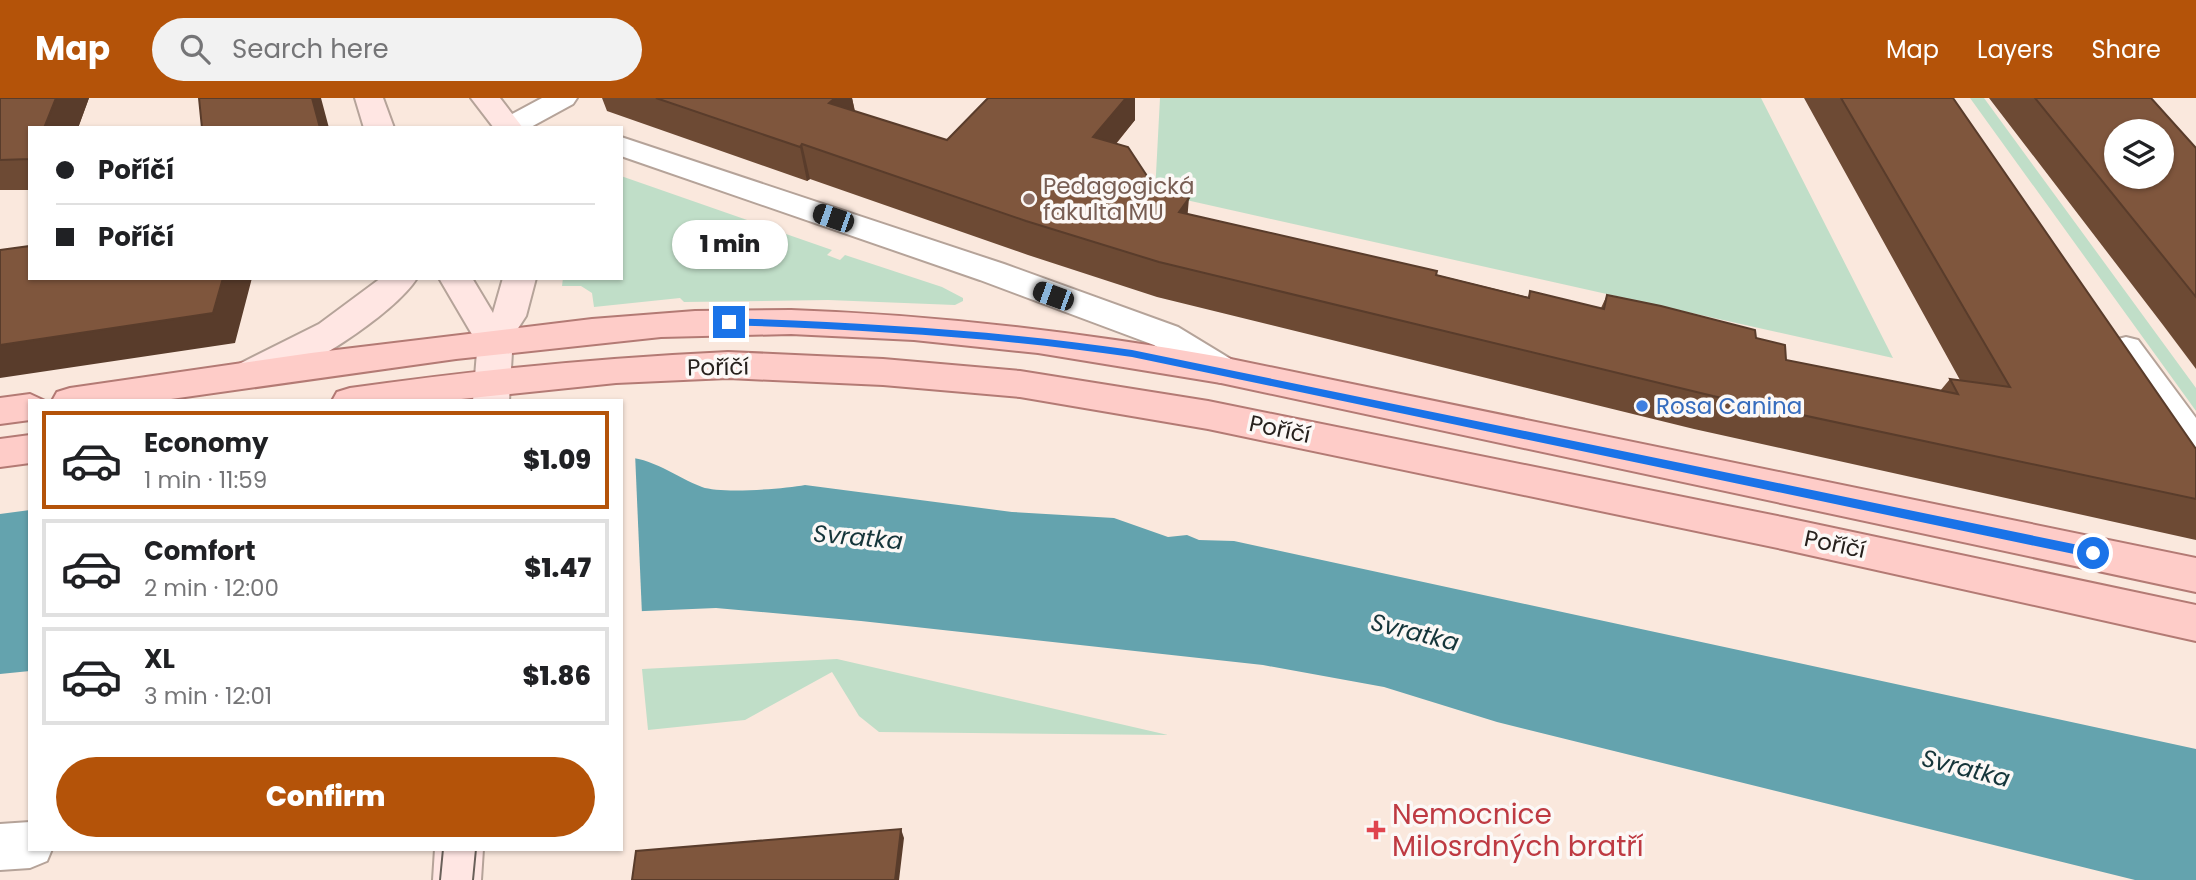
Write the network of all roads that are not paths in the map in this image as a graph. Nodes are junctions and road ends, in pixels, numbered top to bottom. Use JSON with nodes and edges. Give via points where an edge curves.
{"nodes":[{"id":1,"x":369,"y":98,"type":"edge"},
{"id":2,"x":485,"y":98,"type":"edge"},
{"id":3,"x":563,"y":98,"type":"edge"},
{"id":4,"x":378,"y":126,"type":"edge"},
{"id":5,"x":508,"y":126,"type":"edge"},
{"id":6,"x":511,"y":126,"type":"edge"},
{"id":7,"x":623,"y":147,"type":"edge"},
{"id":8,"x":399,"y":280,"type":"edge"},
{"id":9,"x":456,"y":280,"type":"edge"},
{"id":10,"x":519,"y":280,"type":"edge"},
{"id":11,"x":2109,"y":325,"type":"edge"},
{"id":12,"x":494,"y":364,"type":"edge"},
{"id":13,"x":1221,"y":370,"type":"junction"},
{"id":14,"x":252,"y":373,"type":"junction"},
{"id":15,"x":83,"y":399,"type":"edge"},
{"id":16,"x":358,"y":399,"type":"edge"},
{"id":17,"x":28,"y":407,"type":"edge"},
{"id":18,"x":0,"y":411,"type":"edge"},
{"id":19,"x":2196,"y":446,"type":"edge"},
{"id":20,"x":28,"y":449,"type":"edge"},
{"id":21,"x":0,"y":453,"type":"edge"},
{"id":22,"x":2196,"y":575,"type":"edge"},
{"id":23,"x":2196,"y":624,"type":"edge"},
{"id":24,"x":28,"y":845,"type":"edge"},
{"id":25,"x":0,"y":847,"type":"edge"},
{"id":26,"x":459,"y":851,"type":"edge"},
{"id":27,"x":457,"y":880,"type":"edge"}],
"edges":[{"from":1,"to":4,"type":"main road"},
{"from":2,"to":5,"type":"main road"},
{"from":3,"to":6,"type":"street"},
{"from":7,"to":13,"type":"street","name":"Poříčí","via":[[1166,336]]},
{"from":8,"to":14,"type":"main road","via":[[342,327]]},
{"from":9,"to":12,"type":"main road","via":[[485,328]]},
{"from":10,"to":12,"type":"main road"},
{"from":11,"to":19,"type":"street"},
{"from":12,"to":13,"type":"main road","name":"Poříčí","via":[[657,325],[729,322],[836,324],[1030,339]]},
{"from":12,"to":14,"type":"main road","name":"Poříčí"},
{"from":12,"to":16,"type":"main road","name":"Poříčí"},
{"from":12,"to":23,"type":"main road","name":"Poříčí","via":[[616,370],[728,365],[1020,384],[1208,415]]},
{"from":13,"to":22,"type":"main road","name":"Poříčí"},
{"from":14,"to":15,"type":"main road","name":"Poříčí"},
{"from":17,"to":18,"type":"main road"},
{"from":20,"to":21,"type":"main road"},
{"from":24,"to":25,"type":"street"},
{"from":26,"to":27,"type":"main road"}]}
